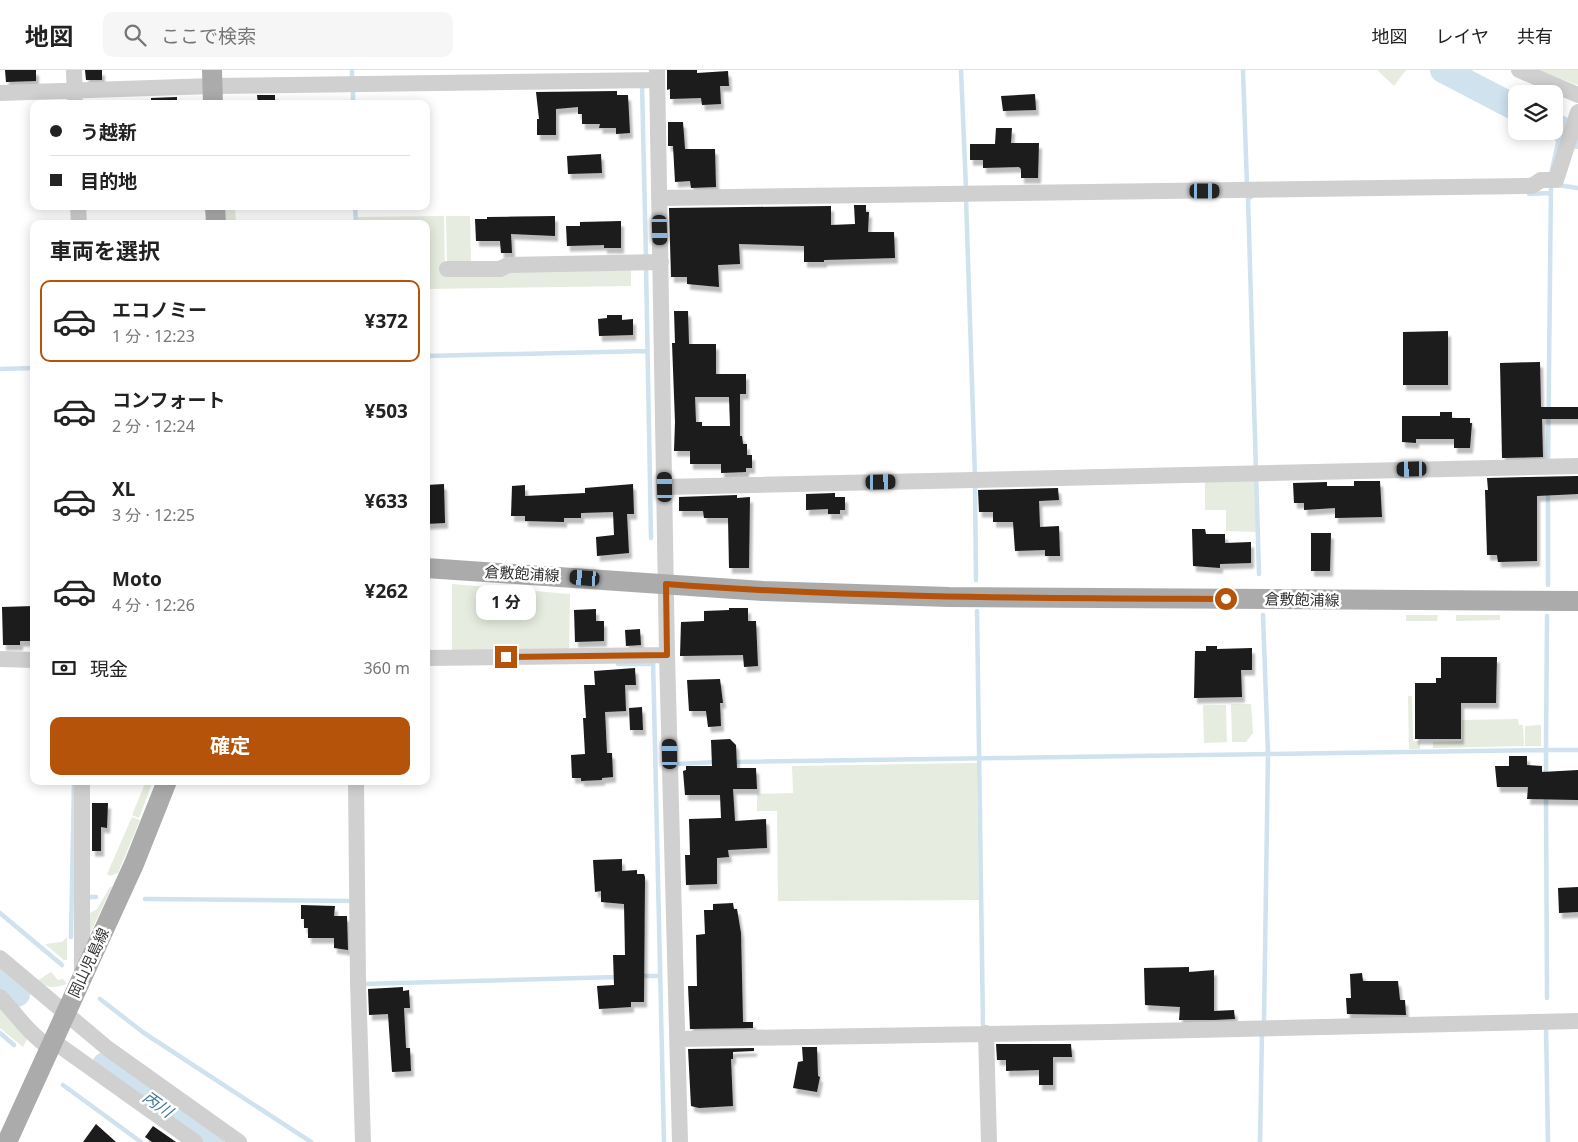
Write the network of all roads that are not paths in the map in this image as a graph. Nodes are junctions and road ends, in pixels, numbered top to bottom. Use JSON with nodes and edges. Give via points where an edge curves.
{"nodes":[{"id":1,"x":74,"y":70,"type":"edge"},
{"id":2,"x":1520,"y":70,"type":"edge"},
{"id":3,"x":650,"y":78,"type":"edge"},
{"id":4,"x":212,"y":86,"type":"edge"},
{"id":5,"x":0,"y":93,"type":"edge"},
{"id":6,"x":70,"y":94,"type":"edge"},
{"id":7,"x":1578,"y":95,"type":"edge"},
{"id":8,"x":1576,"y":117,"type":"edge"},
{"id":9,"x":659,"y":198,"type":"junction"},
{"id":10,"x":650,"y":263,"type":"junction"},
{"id":11,"x":448,"y":269,"type":"dead end"},
{"id":12,"x":1578,"y":466,"type":"edge"},
{"id":13,"x":665,"y":487,"type":"junction"},
{"id":14,"x":430,"y":568,"type":"edge"},
{"id":15,"x":666,"y":584,"type":"junction"},
{"id":16,"x":1578,"y":601,"type":"edge"},
{"id":17,"x":658,"y":656,"type":"junction"},
{"id":18,"x":430,"y":658,"type":"edge"},
{"id":19,"x":0,"y":660,"type":"edge"},
{"id":20,"x":30,"y":660,"type":"edge"},
{"id":21,"x":82,"y":785,"type":"edge"},
{"id":22,"x":165,"y":785,"type":"edge"},
{"id":23,"x":356,"y":785,"type":"edge"},
{"id":24,"x":0,"y":958,"type":"edge"},
{"id":25,"x":82,"y":978,"type":"junction"},
{"id":26,"x":0,"y":997,"type":"edge"},
{"id":27,"x":65,"y":1015,"type":"junction"},
{"id":28,"x":1578,"y":1021,"type":"edge"},
{"id":29,"x":986,"y":1036,"type":"junction"},
{"id":30,"x":678,"y":1039,"type":"junction"},
{"id":31,"x":52,"y":1044,"type":"junction"},
{"id":32,"x":168,"y":1135,"type":"edge"},
{"id":33,"x":7,"y":1142,"type":"edge"},
{"id":34,"x":194,"y":1142,"type":"edge"},
{"id":35,"x":239,"y":1142,"type":"edge"},
{"id":36,"x":363,"y":1142,"type":"edge"},
{"id":37,"x":680,"y":1142,"type":"edge"},
{"id":38,"x":989,"y":1142,"type":"edge"}],
"edges":[{"from":1,"to":6,"type":"street"},
{"from":2,"to":7,"type":"street"},
{"from":3,"to":4,"type":"street"},
{"from":3,"to":9,"type":"street"},
{"from":4,"to":6,"type":"street"},
{"from":5,"to":6,"type":"street"},
{"from":8,"to":9,"type":"street","via":[[1556,180],[1541,180],[1532,186]]},
{"from":9,"to":10,"type":"street"},
{"from":10,"to":11,"type":"street"},
{"from":10,"to":13,"type":"street"},
{"from":12,"to":13,"type":"street"},
{"from":13,"to":15,"type":"street"},
{"from":14,"to":15,"type":"main road","name":"倉敷飽浦線"},
{"from":15,"to":16,"type":"main road","name":"倉敷飽浦線","via":[[762,591],[948,597]]},
{"from":15,"to":17,"type":"street"},
{"from":17,"to":18,"type":"street"},
{"from":17,"to":30,"type":"street"},
{"from":19,"to":20,"type":"street"},
{"from":21,"to":25,"type":"street"},
{"from":22,"to":25,"type":"main road","name":"岡山児島線","via":[[134,864]]},
{"from":23,"to":36,"type":"street"},
{"from":24,"to":27,"type":"street"},
{"from":25,"to":27,"type":"main road","name":"岡山児島線"},
{"from":26,"to":31,"type":"street","via":[[33,1036]]},
{"from":27,"to":31,"type":"main road","name":"岡山児島線"},
{"from":27,"to":35,"type":"street","via":[[158,1086]]},
{"from":28,"to":29,"type":"street"},
{"from":29,"to":30,"type":"street"},
{"from":29,"to":38,"type":"street"},
{"from":30,"to":37,"type":"street"},
{"from":31,"to":32,"type":"street"},
{"from":31,"to":33,"type":"main road","name":"岡山児島線"},
{"from":32,"to":34,"type":"street"}]}
